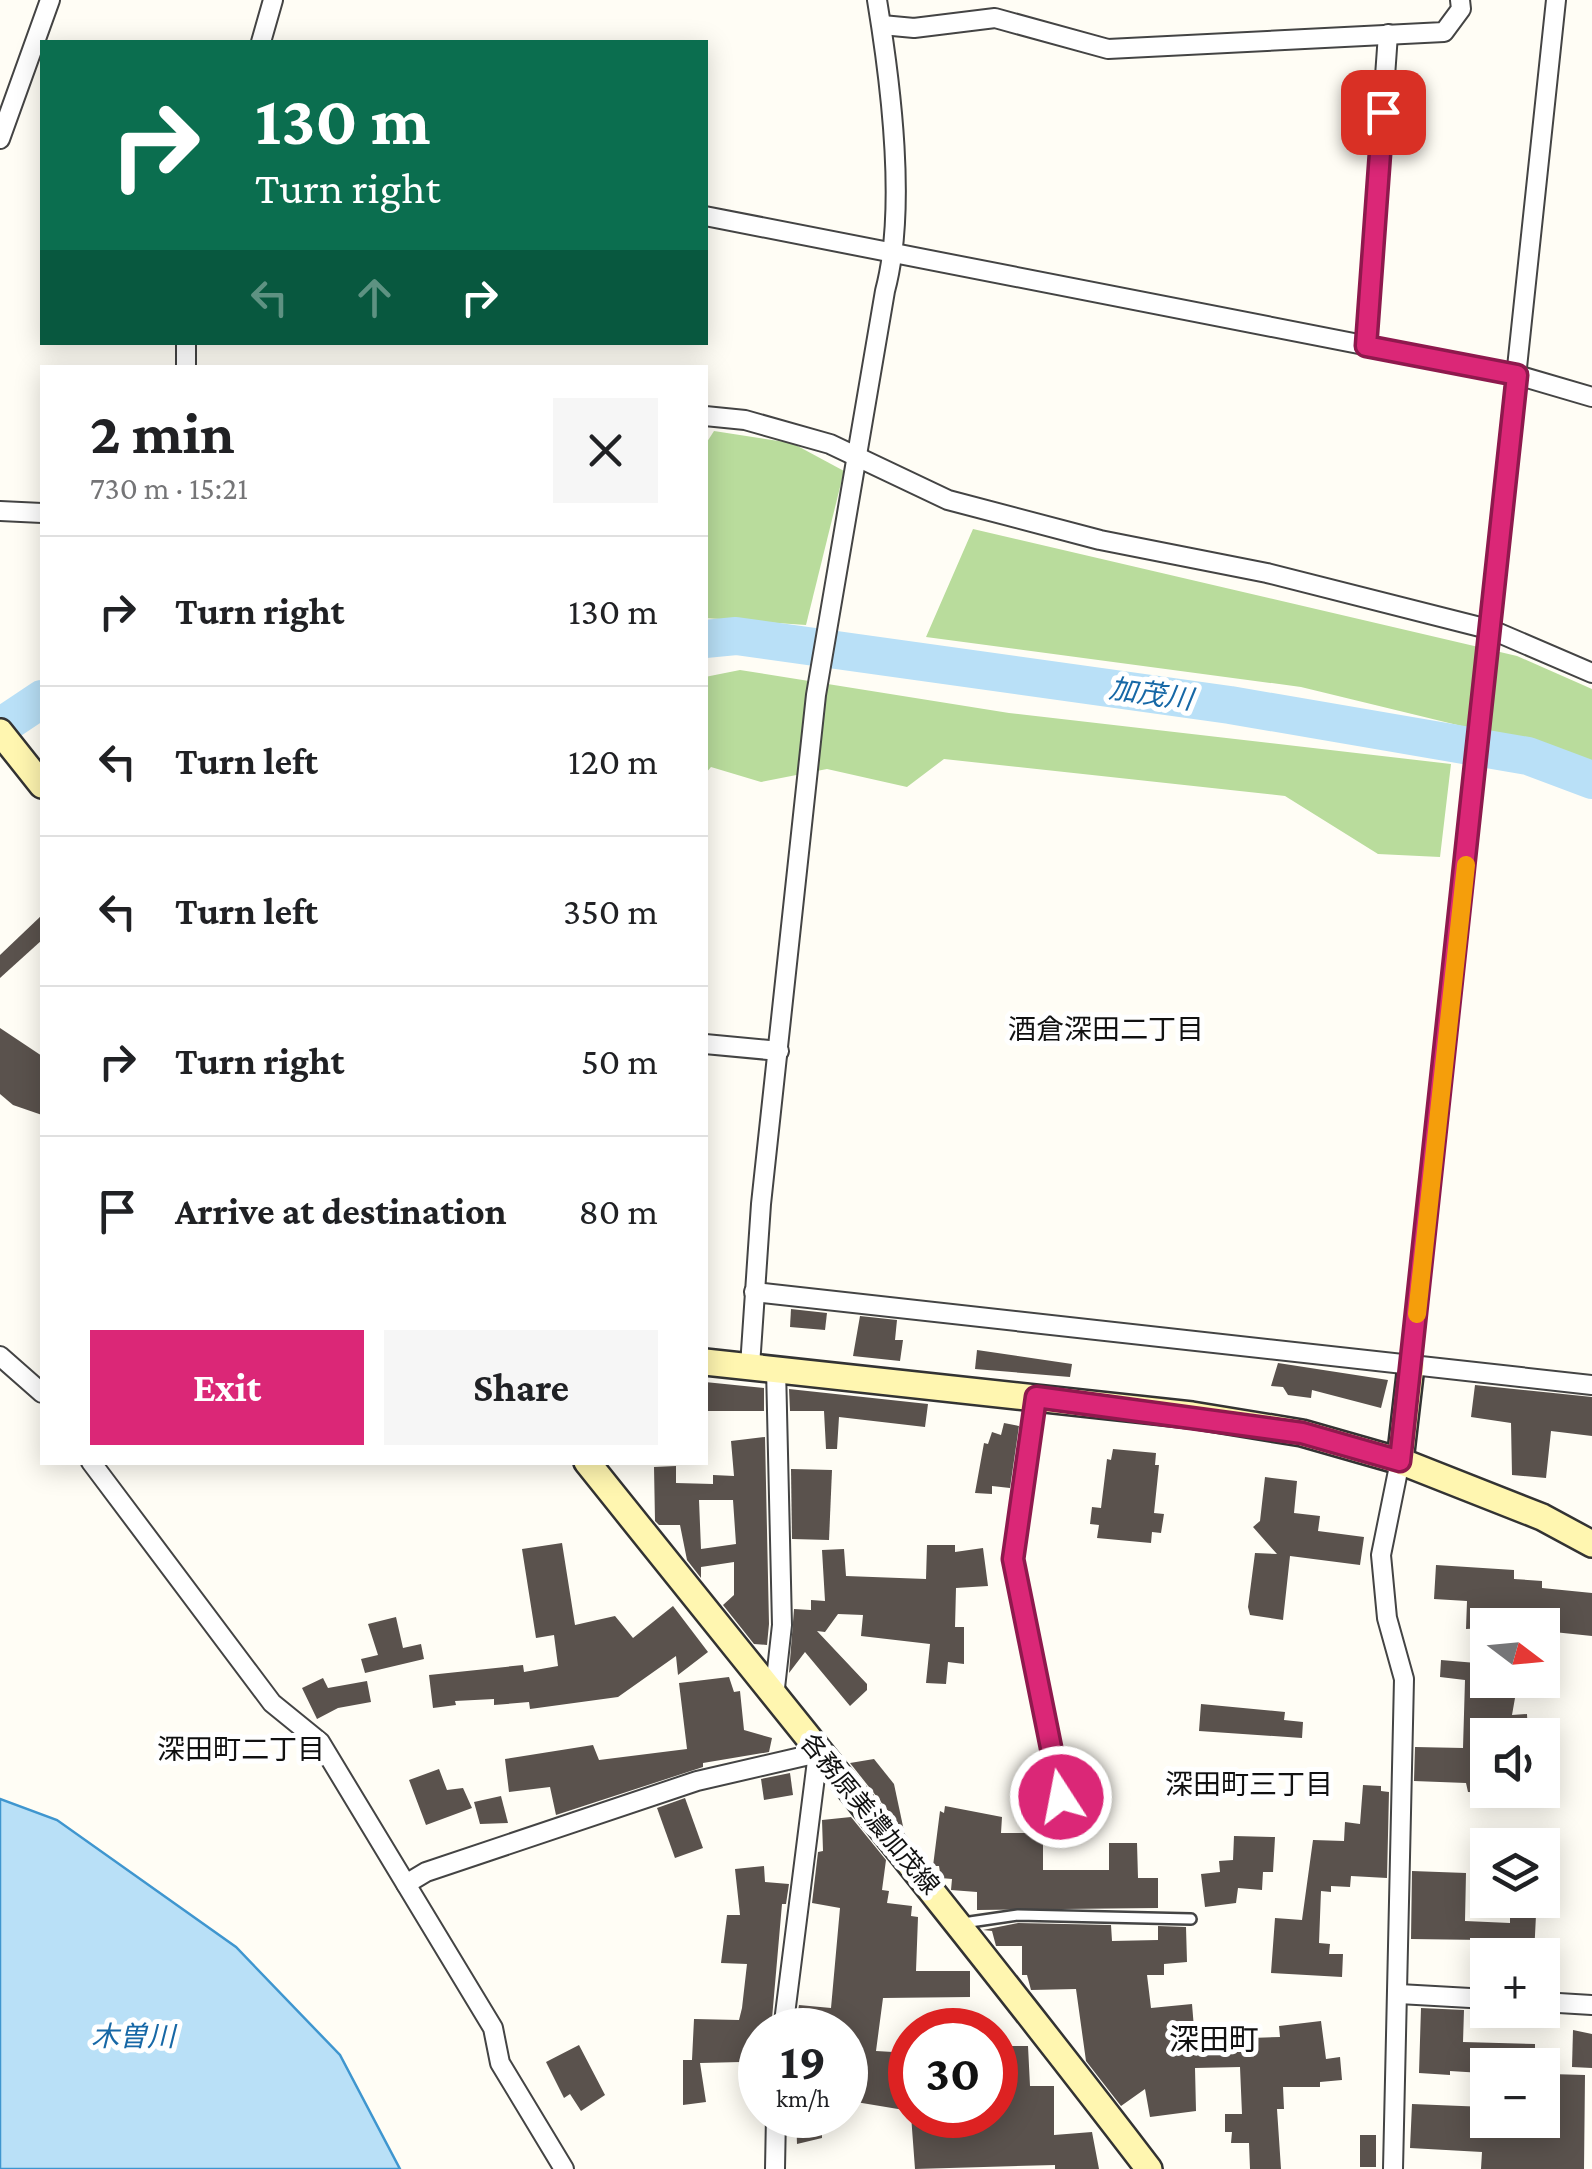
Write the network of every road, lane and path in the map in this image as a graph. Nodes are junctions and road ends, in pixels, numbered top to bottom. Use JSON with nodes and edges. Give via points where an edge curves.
{"nodes":[{"id":1,"x":50,"y":0,"type":"edge"},
{"id":2,"x":273,"y":0,"type":"edge"},
{"id":3,"x":878,"y":0,"type":"edge"},
{"id":4,"x":1460,"y":0,"type":"edge"},
{"id":5,"x":1556,"y":0,"type":"edge"},
{"id":6,"x":882,"y":25,"type":"junction"},
{"id":7,"x":1388,"y":34,"type":"junction"},
{"id":8,"x":262,"y":40,"type":"edge"},
{"id":9,"x":0,"y":139,"type":"edge"},
{"id":10,"x":708,"y":217,"type":"edge"},
{"id":11,"x":896,"y":250,"type":"junction"},
{"id":12,"x":1366,"y":346,"type":"junction"},
{"id":13,"x":1517,"y":375,"type":"junction"},
{"id":14,"x":1592,"y":397,"type":"edge"},
{"id":15,"x":708,"y":416,"type":"edge"},
{"id":16,"x":858,"y":456,"type":"junction"},
{"id":17,"x":0,"y":511,"type":"edge"},
{"id":18,"x":40,"y":514,"type":"edge"},
{"id":19,"x":1492,"y":630,"type":"junction"},
{"id":20,"x":1592,"y":673,"type":"edge"},
{"id":21,"x":0,"y":732,"type":"edge"},
{"id":22,"x":38,"y":779,"type":"edge"},
{"id":23,"x":708,"y":1044,"type":"edge"},
{"id":24,"x":779,"y":1051,"type":"junction"},
{"id":25,"x":754,"y":1292,"type":"junction"},
{"id":26,"x":0,"y":1356,"type":"edge"},
{"id":27,"x":708,"y":1362,"type":"edge"},
{"id":28,"x":750,"y":1366,"type":"junction"},
{"id":29,"x":1410,"y":1366,"type":"junction"},
{"id":30,"x":776,"y":1368,"type":"junction"},
{"id":31,"x":1592,"y":1385,"type":"edge"},
{"id":32,"x":40,"y":1391,"type":"edge"},
{"id":33,"x":1036,"y":1397,"type":"junction"},
{"id":34,"x":1400,"y":1461,"type":"junction"},
{"id":35,"x":94,"y":1465,"type":"edge"},
{"id":36,"x":588,"y":1465,"type":"edge"},
{"id":37,"x":1592,"y":1544,"type":"edge"},
{"id":38,"x":774,"y":1696,"type":"junction"},
{"id":39,"x":818,"y":1753,"type":"junction"},
{"id":40,"x":1061,"y":1797,"type":"dead end"},
{"id":41,"x":406,"y":1884,"type":"junction"},
{"id":42,"x":1191,"y":1919,"type":"dead end"},
{"id":43,"x":960,"y":1924,"type":"junction"},
{"id":44,"x":1399,"y":1994,"type":"junction"},
{"id":45,"x":1470,"y":1998,"type":"edge"},
{"id":46,"x":1560,"y":2003,"type":"edge"},
{"id":47,"x":1592,"y":2004,"type":"edge"},
{"id":48,"x":786,"y":2008,"type":"edge"},
{"id":49,"x":776,"y":2138,"type":"edge"},
{"id":50,"x":564,"y":2169,"type":"edge"},
{"id":51,"x":775,"y":2169,"type":"edge"},
{"id":52,"x":1148,"y":2169,"type":"edge"},
{"id":53,"x":1392,"y":2169,"type":"edge"}],
"edges":[{"from":1,"to":9,"type":"street"},
{"from":2,"to":8,"type":"street"},
{"from":3,"to":6,"type":"street"},
{"from":4,"to":7,"type":"street","via":[[1462,9],[1444,32]]},
{"from":5,"to":13,"type":"street"},
{"from":6,"to":7,"type":"street","via":[[995,18],[1108,49]]},
{"from":6,"to":11,"type":"street"},
{"from":7,"to":12,"type":"street"},
{"from":10,"to":11,"type":"street"},
{"from":11,"to":12,"type":"street"},
{"from":11,"to":16,"type":"street"},
{"from":12,"to":13,"type":"street"},
{"from":13,"to":14,"type":"street"},
{"from":13,"to":19,"type":"street"},
{"from":15,"to":16,"type":"street","via":[[745,420]]},
{"from":16,"to":19,"type":"street","via":[[948,500]]},
{"from":16,"to":24,"type":"street","via":[[816,695]]},
{"from":17,"to":18,"type":"street"},
{"from":19,"to":20,"type":"street"},
{"from":19,"to":29,"type":"street"},
{"from":21,"to":22,"type":"street"},
{"from":23,"to":24,"type":"street"},
{"from":24,"to":25,"type":"street"},
{"from":25,"to":28,"type":"street"},
{"from":25,"to":29,"type":"street"},
{"from":26,"to":32,"type":"street"},
{"from":27,"to":28,"type":"street"},
{"from":28,"to":30,"type":"street"},
{"from":29,"to":31,"type":"street"},
{"from":29,"to":34,"type":"street"},
{"from":30,"to":33,"type":"street"},
{"from":30,"to":38,"type":"street","via":[[782,1625]]},
{"from":33,"to":34,"type":"street","via":[[1302,1433]]},
{"from":33,"to":40,"type":"street","via":[[1013,1559]]},
{"from":34,"to":37,"type":"street"},
{"from":34,"to":44,"type":"street","via":[[1381,1554],[1387,1618],[1404,1679]]},
{"from":35,"to":41,"type":"street","via":[[272,1703],[320,1742]]},
{"from":36,"to":38,"type":"street","name":"各務原美濃加茂線"},
{"from":38,"to":39,"type":"street","name":"各務原美濃加茂線"},
{"from":39,"to":41,"type":"street","via":[[697,1781]]},
{"from":39,"to":43,"type":"street","name":"各務原美濃加茂線"},
{"from":39,"to":48,"type":"street"},
{"from":41,"to":50,"type":"street","via":[[493,2028],[500,2063]]},
{"from":42,"to":43,"type":"lane","via":[[1018,1915]]},
{"from":43,"to":52,"type":"street","name":"各務原美濃加茂線"},
{"from":44,"to":45,"type":"street"},
{"from":44,"to":53,"type":"street"},
{"from":46,"to":47,"type":"street"},
{"from":49,"to":51,"type":"street"}]}
